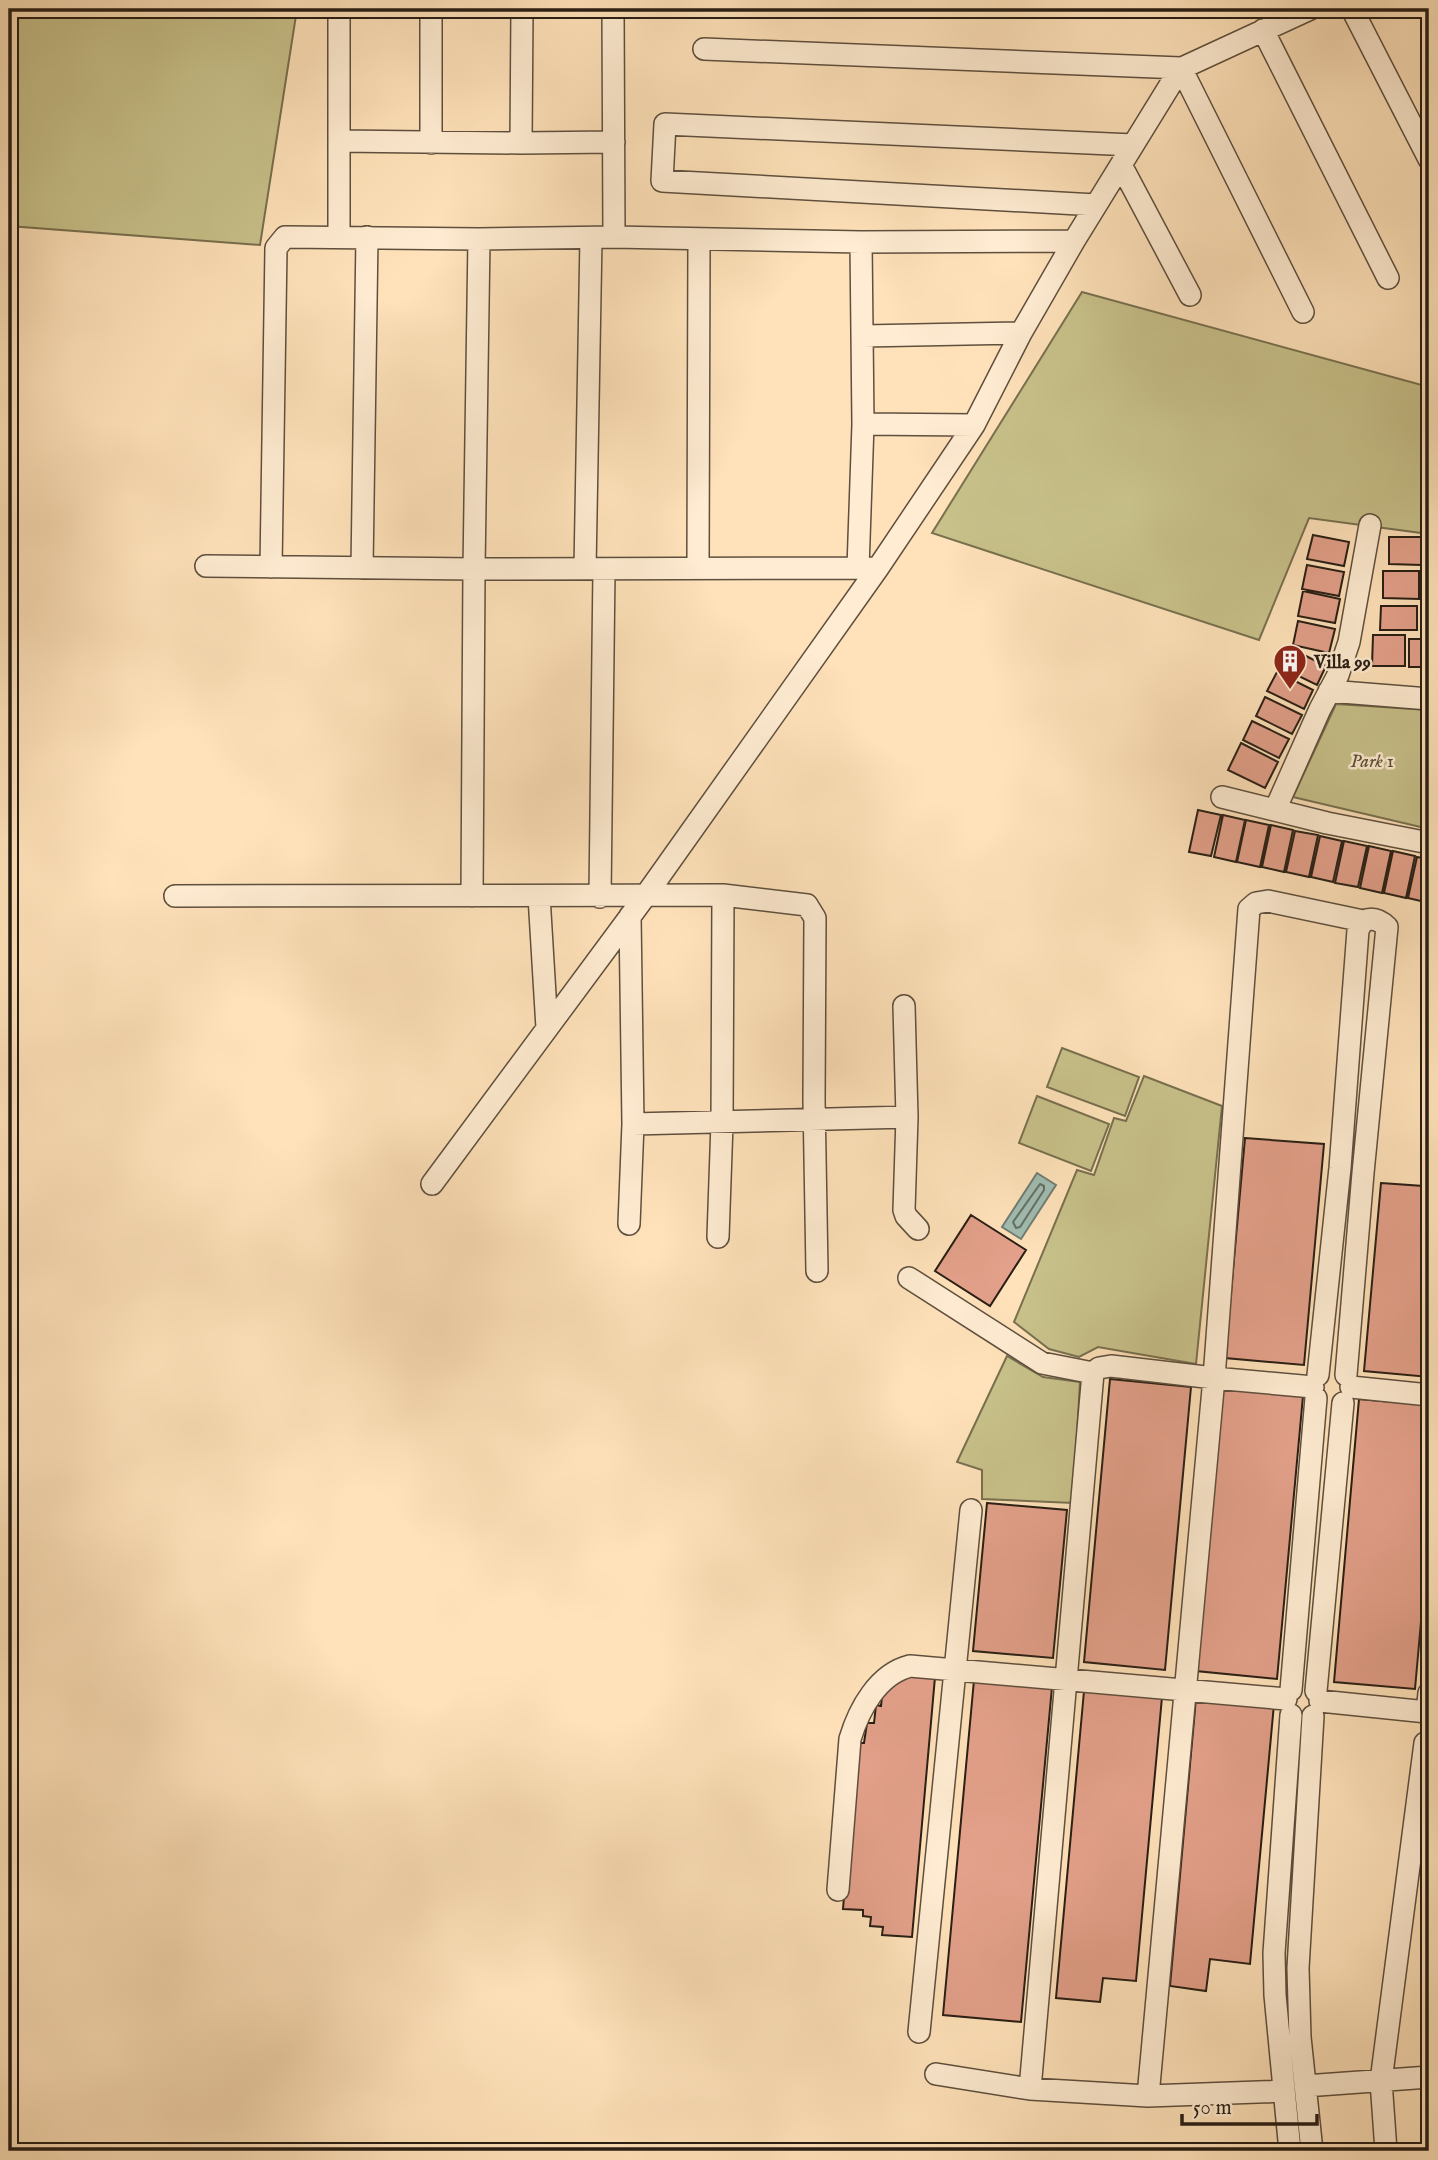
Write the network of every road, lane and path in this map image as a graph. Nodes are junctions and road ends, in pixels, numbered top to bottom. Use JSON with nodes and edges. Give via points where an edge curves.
{"nodes":[{"id":1,"x":339,"y":9,"type":"edge"},
{"id":2,"x":431,"y":9,"type":"edge"},
{"id":3,"x":522,"y":9,"type":"edge"},
{"id":4,"x":613,"y":9,"type":"edge"},
{"id":5,"x":1310,"y":9,"type":"edge"},
{"id":6,"x":1352,"y":9,"type":"edge"},
{"id":7,"x":1263,"y":30,"type":"junction"},
{"id":8,"x":704,"y":49,"type":"dead end"},
{"id":9,"x":1181,"y":68,"type":"junction"},
{"id":10,"x":339,"y":141,"type":"junction"},
{"id":11,"x":431,"y":142,"type":"junction"},
{"id":12,"x":614,"y":142,"type":"junction"},
{"id":13,"x":522,"y":143,"type":"junction"},
{"id":14,"x":1133,"y":145,"type":"junction"},
{"id":15,"x":1429,"y":159,"type":"edge"},
{"id":16,"x":1121,"y":165,"type":"junction"},
{"id":17,"x":1096,"y":205,"type":"junction"},
{"id":18,"x":339,"y":237,"type":"junction"},
{"id":19,"x":367,"y":237,"type":"junction"},
{"id":20,"x":614,"y":237,"type":"junction"},
{"id":21,"x":591,"y":238,"type":"junction"},
{"id":22,"x":479,"y":239,"type":"junction"},
{"id":23,"x":699,"y":240,"type":"junction"},
{"id":24,"x":1074,"y":241,"type":"junction"},
{"id":25,"x":861,"y":242,"type":"junction"},
{"id":26,"x":1388,"y":278,"type":"dead end"},
{"id":27,"x":1190,"y":295,"type":"dead end"},
{"id":28,"x":1303,"y":312,"type":"dead end"},
{"id":29,"x":1021,"y":333,"type":"junction"},
{"id":30,"x":863,"y":336,"type":"junction"},
{"id":31,"x":863,"y":424,"type":"junction"},
{"id":32,"x":974,"y":425,"type":"junction"},
{"id":33,"x":1370,"y":525,"type":"dead end"},
{"id":34,"x":206,"y":566,"type":"dead end"},
{"id":35,"x":271,"y":567,"type":"junction"},
{"id":36,"x":698,"y":567,"type":"junction"},
{"id":37,"x":362,"y":568,"type":"junction"},
{"id":38,"x":868,"y":568,"type":"junction"},
{"id":39,"x":474,"y":569,"type":"junction"},
{"id":40,"x":595,"y":569,"type":"junction"},
{"id":41,"x":1329,"y":691,"type":"junction"},
{"id":42,"x":1429,"y":699,"type":"edge"},
{"id":43,"x":1222,"y":797,"type":"dead end"},
{"id":44,"x":1275,"y":810,"type":"junction"},
{"id":45,"x":1429,"y":843,"type":"edge"},
{"id":46,"x":646,"y":895,"type":"junction"},
{"id":47,"x":723,"y":895,"type":"junction"},
{"id":48,"x":175,"y":896,"type":"dead end"},
{"id":49,"x":472,"y":896,"type":"junction"},
{"id":50,"x":539,"y":896,"type":"junction"},
{"id":51,"x":600,"y":897,"type":"junction"},
{"id":52,"x":629,"y":916,"type":"junction"},
{"id":53,"x":1363,"y":921,"type":"junction"},
{"id":54,"x":904,"y":1006,"type":"dead end"},
{"id":55,"x":547,"y":1028,"type":"junction"},
{"id":56,"x":907,"y":1117,"type":"junction"},
{"id":57,"x":814,"y":1119,"type":"junction"},
{"id":58,"x":722,"y":1123,"type":"junction"},
{"id":59,"x":633,"y":1124,"type":"junction"},
{"id":60,"x":1340,"y":1168,"type":"junction"},
{"id":61,"x":1363,"y":1173,"type":"junction"},
{"id":62,"x":432,"y":1184,"type":"dead end"},
{"id":63,"x":629,"y":1224,"type":"dead end"},
{"id":64,"x":918,"y":1229,"type":"dead end"},
{"id":65,"x":718,"y":1237,"type":"dead end"},
{"id":66,"x":817,"y":1270,"type":"dead end"},
{"id":67,"x":909,"y":1278,"type":"dead end"},
{"id":68,"x":1093,"y":1373,"type":"junction"},
{"id":69,"x":1214,"y":1378,"type":"junction"},
{"id":70,"x":1316,"y":1387,"type":"junction"},
{"id":71,"x":1347,"y":1388,"type":"junction"},
{"id":72,"x":1429,"y":1395,"type":"edge"},
{"id":73,"x":971,"y":1510,"type":"dead end"},
{"id":74,"x":954,"y":1671,"type":"junction"},
{"id":75,"x":1066,"y":1679,"type":"junction"},
{"id":76,"x":1184,"y":1692,"type":"junction"},
{"id":77,"x":1289,"y":1701,"type":"junction"},
{"id":78,"x":1316,"y":1703,"type":"junction"},
{"id":79,"x":1429,"y":1706,"type":"edge"},
{"id":80,"x":1425,"y":1744,"type":"dead end"},
{"id":81,"x":838,"y":1889,"type":"dead end"},
{"id":82,"x":1298,"y":1987,"type":"junction"},
{"id":83,"x":1274,"y":1989,"type":"junction"},
{"id":84,"x":919,"y":2032,"type":"dead end"},
{"id":85,"x":936,"y":2074,"type":"dead end"},
{"id":86,"x":1429,"y":2077,"type":"edge"},
{"id":87,"x":1381,"y":2081,"type":"junction"},
{"id":88,"x":1305,"y":2086,"type":"junction"},
{"id":89,"x":1030,"y":2089,"type":"junction"},
{"id":90,"x":1284,"y":2091,"type":"junction"},
{"id":91,"x":1148,"y":2096,"type":"junction"},
{"id":92,"x":1290,"y":2151,"type":"edge"},
{"id":93,"x":1312,"y":2151,"type":"edge"},
{"id":94,"x":1386,"y":2151,"type":"edge"}],
"edges":[{"from":1,"to":10,"type":"street"},
{"from":2,"to":11,"type":"street"},
{"from":3,"to":13,"type":"street"},
{"from":4,"to":12,"type":"street"},
{"from":5,"to":7,"type":"street"},
{"from":6,"to":15,"type":"street"},
{"from":7,"to":9,"type":"street"},
{"from":7,"to":26,"type":"street"},
{"from":8,"to":9,"type":"street"},
{"from":9,"to":14,"type":"street"},
{"from":9,"to":28,"type":"street"},
{"from":10,"to":11,"type":"street"},
{"from":10,"to":18,"type":"street"},
{"from":11,"to":13,"type":"street"},
{"from":12,"to":13,"type":"street"},
{"from":12,"to":20,"type":"street"},
{"from":14,"to":16,"type":"street"},
{"from":14,"to":17,"type":"street","via":[[665,124],[662,181]]},
{"from":16,"to":17,"type":"street"},
{"from":16,"to":27,"type":"street"},
{"from":17,"to":24,"type":"street"},
{"from":18,"to":19,"type":"street"},
{"from":18,"to":35,"type":"street","via":[[289,235],[276,248]]},
{"from":19,"to":22,"type":"street"},
{"from":19,"to":37,"type":"street"},
{"from":20,"to":21,"type":"street"},
{"from":20,"to":23,"type":"street"},
{"from":21,"to":22,"type":"street"},
{"from":21,"to":40,"type":"street"},
{"from":22,"to":39,"type":"street"},
{"from":23,"to":25,"type":"street"},
{"from":23,"to":36,"type":"street"},
{"from":24,"to":25,"type":"street"},
{"from":24,"to":29,"type":"street"},
{"from":25,"to":30,"type":"street"},
{"from":29,"to":30,"type":"street"},
{"from":29,"to":32,"type":"street"},
{"from":30,"to":31,"type":"street"},
{"from":31,"to":32,"type":"street"},
{"from":31,"to":38,"type":"street"},
{"from":32,"to":38,"type":"street"},
{"from":33,"to":41,"type":"street","via":[[1351,635]]},
{"from":34,"to":35,"type":"street"},
{"from":35,"to":37,"type":"street"},
{"from":36,"to":38,"type":"street"},
{"from":36,"to":40,"type":"street"},
{"from":37,"to":39,"type":"street"},
{"from":38,"to":46,"type":"street"},
{"from":39,"to":40,"type":"street"},
{"from":39,"to":49,"type":"street"},
{"from":40,"to":51,"type":"street"},
{"from":41,"to":42,"type":"street"},
{"from":41,"to":44,"type":"street"},
{"from":43,"to":44,"type":"street"},
{"from":44,"to":45,"type":"street"},
{"from":46,"to":47,"type":"street"},
{"from":46,"to":51,"type":"street"},
{"from":46,"to":52,"type":"street"},
{"from":47,"to":57,"type":"street","via":[[807,905],[813,913]]},
{"from":47,"to":58,"type":"street"},
{"from":48,"to":49,"type":"street"},
{"from":49,"to":50,"type":"street"},
{"from":50,"to":51,"type":"street"},
{"from":50,"to":55,"type":"street"},
{"from":52,"to":55,"type":"street"},
{"from":52,"to":59,"type":"street"},
{"from":53,"to":60,"type":"street","via":[[1358,930]]},
{"from":53,"to":61,"type":"street","via":[[1370,918],[1387,927]]},
{"from":53,"to":69,"type":"street","via":[[1268,901],[1249,909]]},
{"from":54,"to":56,"type":"street"},
{"from":55,"to":62,"type":"street"},
{"from":56,"to":57,"type":"street"},
{"from":56,"to":64,"type":"street","via":[[904,1210]]},
{"from":57,"to":58,"type":"street"},
{"from":57,"to":66,"type":"street"},
{"from":58,"to":59,"type":"street"},
{"from":58,"to":65,"type":"street"},
{"from":59,"to":63,"type":"street"},
{"from":60,"to":61,"type":"street"},
{"from":60,"to":70,"type":"street"},
{"from":61,"to":71,"type":"street"},
{"from":67,"to":68,"type":"street","via":[[1042,1363]]},
{"from":68,"to":69,"type":"street","via":[[1111,1366]]},
{"from":68,"to":75,"type":"street"},
{"from":69,"to":70,"type":"street"},
{"from":69,"to":76,"type":"street"},
{"from":70,"to":71,"type":"street","via":[[1329,1369],[1335,1369]]},
{"from":70,"to":71,"type":"street","via":[[1326,1406],[1332,1407]]},
{"from":70,"to":77,"type":"street"},
{"from":71,"to":72,"type":"street"},
{"from":71,"to":78,"type":"street"},
{"from":73,"to":74,"type":"street"},
{"from":74,"to":75,"type":"street"},
{"from":74,"to":81,"type":"street","via":[[901,1668],[882,1681],[858,1718],[850,1739]]},
{"from":74,"to":84,"type":"street"},
{"from":75,"to":76,"type":"street"},
{"from":75,"to":89,"type":"street"},
{"from":76,"to":77,"type":"street"},
{"from":76,"to":91,"type":"street"},
{"from":77,"to":78,"type":"street","via":[[1301,1719]]},
{"from":77,"to":78,"type":"street","via":[[1301,1685],[1312,1687]]},
{"from":77,"to":83,"type":"street"},
{"from":78,"to":79,"type":"street"},
{"from":78,"to":82,"type":"street"},
{"from":80,"to":87,"type":"street"},
{"from":82,"to":83,"type":"street"},
{"from":82,"to":88,"type":"street"},
{"from":83,"to":90,"type":"street"},
{"from":85,"to":89,"type":"street"},
{"from":86,"to":87,"type":"street"},
{"from":87,"to":88,"type":"street"},
{"from":87,"to":94,"type":"street"},
{"from":88,"to":93,"type":"street"},
{"from":89,"to":91,"type":"street"},
{"from":90,"to":91,"type":"street"},
{"from":90,"to":92,"type":"street"}]}
